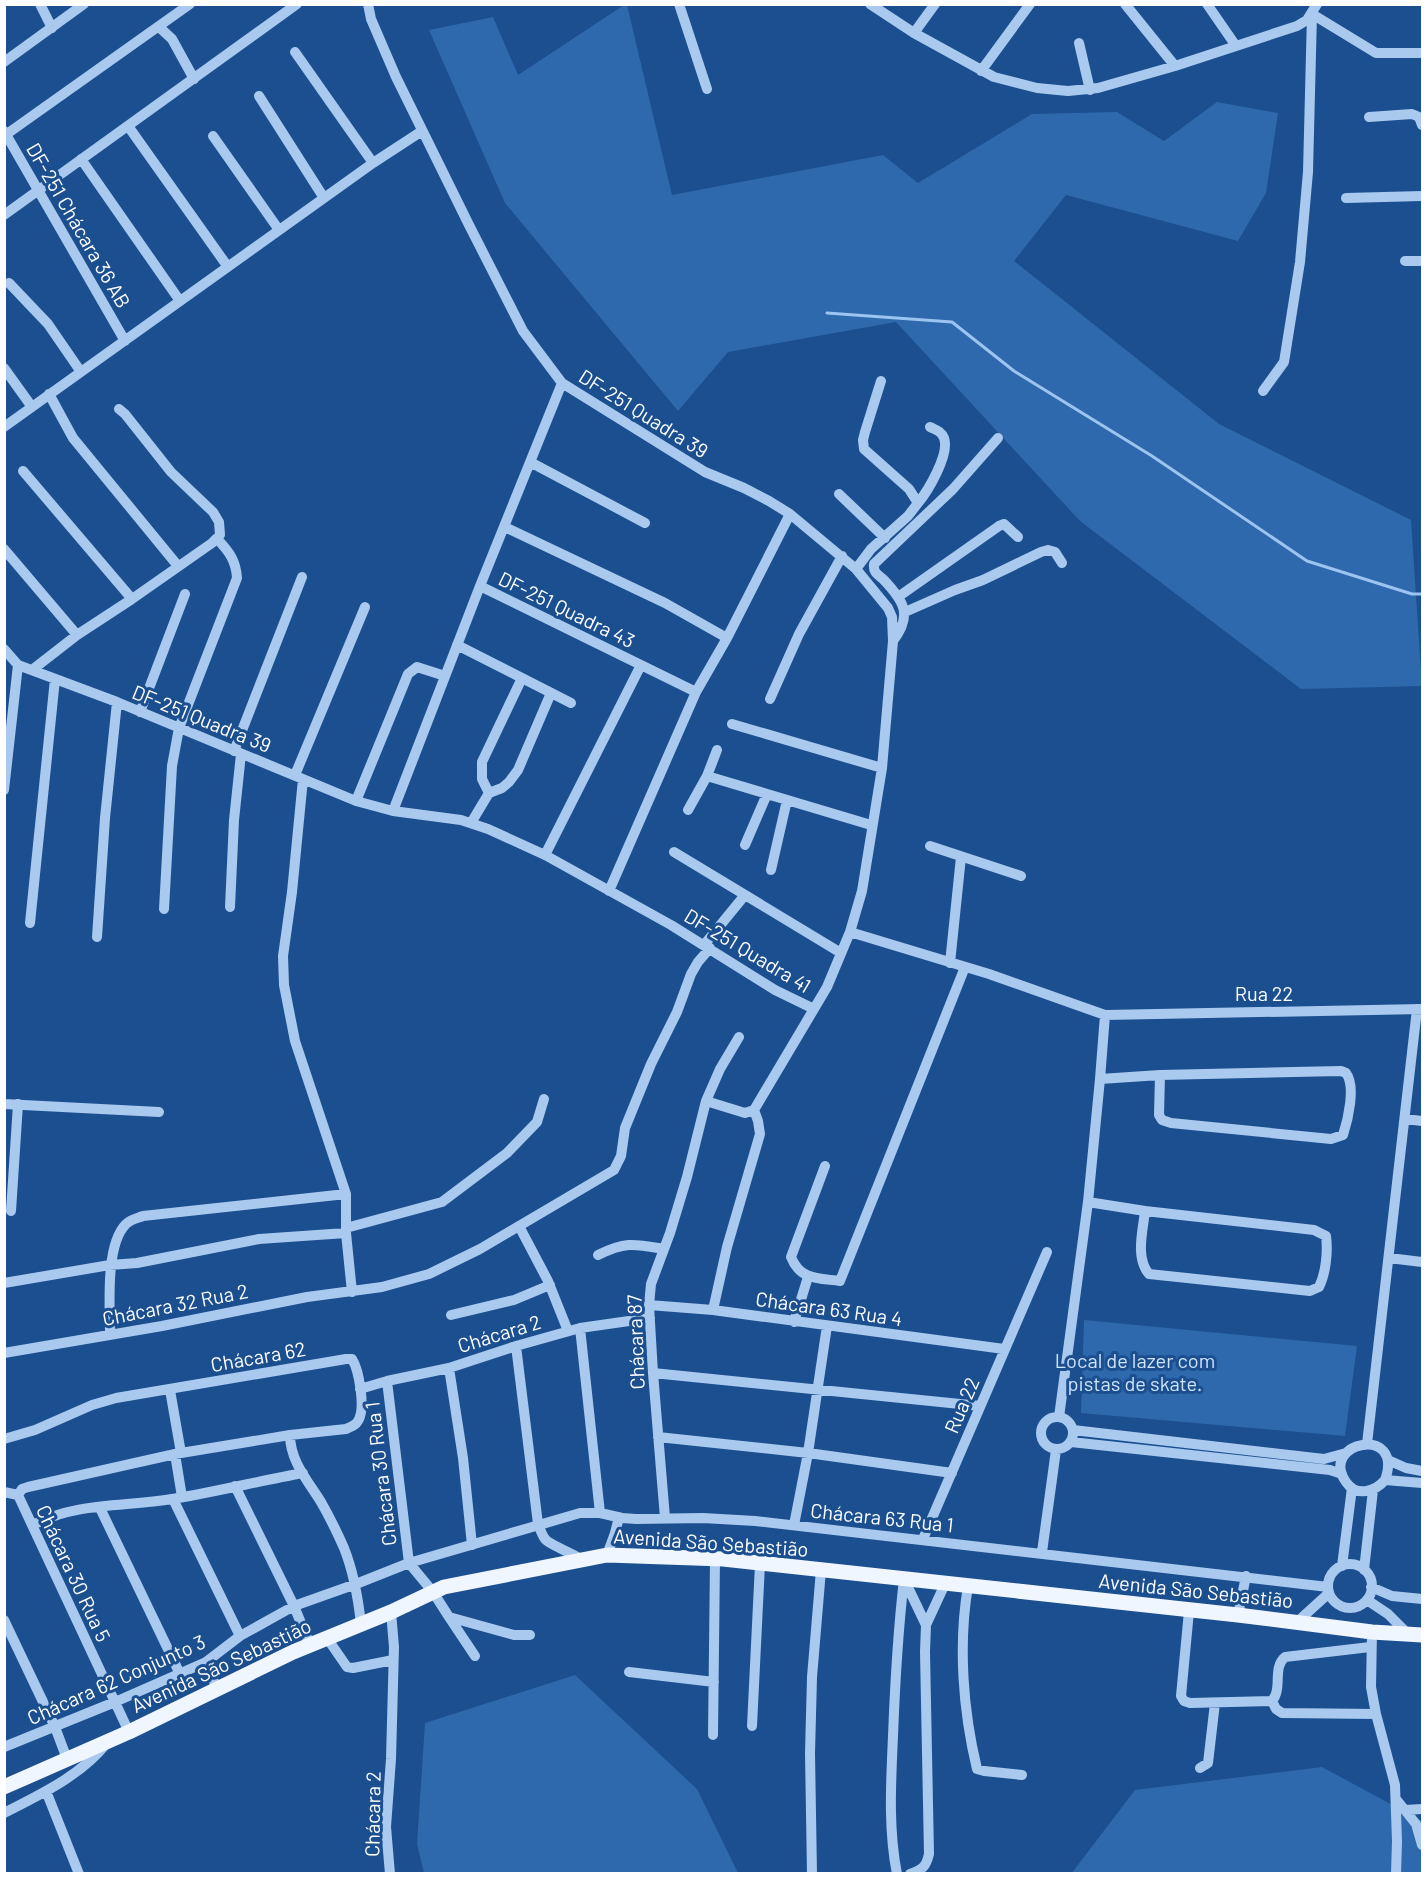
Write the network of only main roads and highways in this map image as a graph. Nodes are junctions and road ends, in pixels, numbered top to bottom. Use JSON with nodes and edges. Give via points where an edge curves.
{"nodes":[{"id":1,"x":1415,"y":1635,"type":"edge"},
{"id":2,"x":4,"y":1787,"type":"edge"}],
"edges":[{"from":1,"to":2,"type":"main road","name":"Avenida São Sebastião","via":[[1371,1640],[1296,1623],[1238,1616],[715,1559],[607,1555],[444,1587],[309,1645]]}]}
